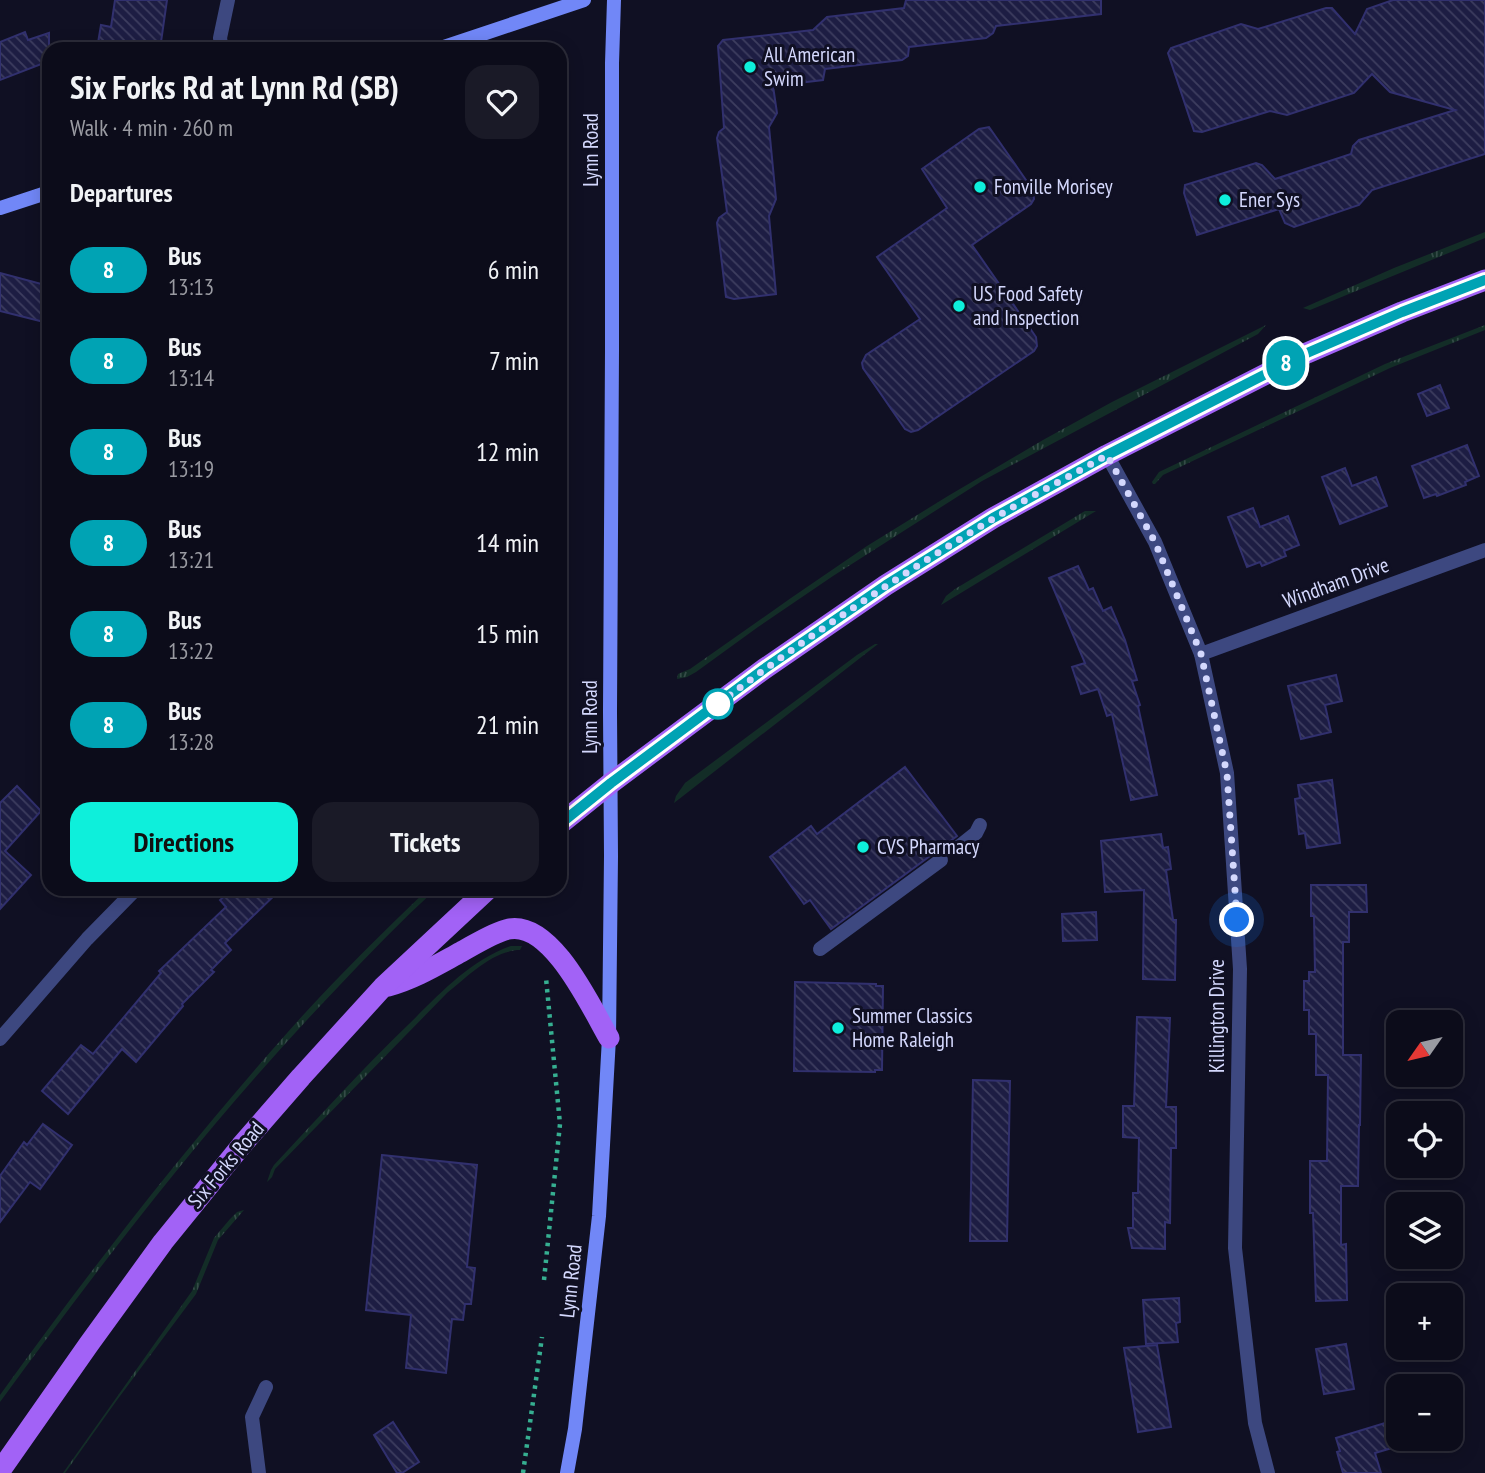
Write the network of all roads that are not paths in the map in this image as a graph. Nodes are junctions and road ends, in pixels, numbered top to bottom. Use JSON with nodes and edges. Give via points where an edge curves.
{"nodes":[{"id":1,"x":229,"y":0,"type":"edge"},
{"id":2,"x":584,"y":0,"type":"edge"},
{"id":3,"x":614,"y":0,"type":"edge"},
{"id":4,"x":221,"y":42,"type":"edge"},
{"id":5,"x":459,"y":42,"type":"edge"},
{"id":6,"x":42,"y":194,"type":"edge"},
{"id":7,"x":0,"y":208,"type":"edge"},
{"id":8,"x":1485,"y":280,"type":"edge"},
{"id":9,"x":1107,"y":455,"type":"junction"},
{"id":10,"x":1485,"y":550,"type":"edge"},
{"id":11,"x":1201,"y":654,"type":"junction"},
{"id":12,"x":611,"y":783,"type":"junction"},
{"id":13,"x":567,"y":818,"type":"edge"},
{"id":14,"x":980,"y":825,"type":"dead end"},
{"id":15,"x":956,"y":849,"type":"dead end"},
{"id":16,"x":941,"y":860,"type":"dead end"},
{"id":17,"x":129,"y":896,"type":"edge"},
{"id":18,"x":480,"y":896,"type":"edge"},
{"id":19,"x":820,"y":949,"type":"dead end"},
{"id":20,"x":383,"y":987,"type":"junction"},
{"id":21,"x":609,"y":1038,"type":"junction"},
{"id":22,"x":0,"y":1039,"type":"edge"},
{"id":23,"x":266,"y":1387,"type":"dead end"},
{"id":24,"x":0,"y":1471,"type":"edge"},
{"id":25,"x":259,"y":1473,"type":"edge"},
{"id":26,"x":567,"y":1473,"type":"edge"},
{"id":27,"x":1268,"y":1473,"type":"edge"}],
"edges":[{"from":1,"to":4,"type":"street"},
{"from":2,"to":5,"type":"main road"},
{"from":3,"to":12,"type":"main road","name":"Lynn Road"},
{"from":6,"to":7,"type":"main road"},
{"from":8,"to":9,"type":"main road","via":[[1307,353]]},
{"from":9,"to":11,"type":"street","name":"Killington Drive","via":[[1155,542]]},
{"from":9,"to":12,"type":"main road","via":[[886,585]]},
{"from":10,"to":11,"type":"street","name":"Windham Drive"},
{"from":11,"to":27,"type":"street","name":"Killington Drive","via":[[1227,774],[1240,969],[1235,1248],[1255,1423]]},
{"from":12,"to":13,"type":"main road"},
{"from":12,"to":21,"type":"main road","name":"Lynn Road"},
{"from":14,"to":15,"type":"street"},
{"from":16,"to":19,"type":"street"},
{"from":17,"to":22,"type":"street"},
{"from":18,"to":20,"type":"main road","name":"Six Forks Road"},
{"from":20,"to":21,"type":"main road","via":[[421,974],[489,937],[523,929],[547,943],[568,968]]},
{"from":20,"to":24,"type":"main road","name":"Six Forks Road","via":[[300,1077],[171,1232]]},
{"from":21,"to":26,"type":"main road","name":"Lynn Road","via":[[599,1216]]},
{"from":23,"to":25,"type":"street","via":[[252,1417]]}]}
